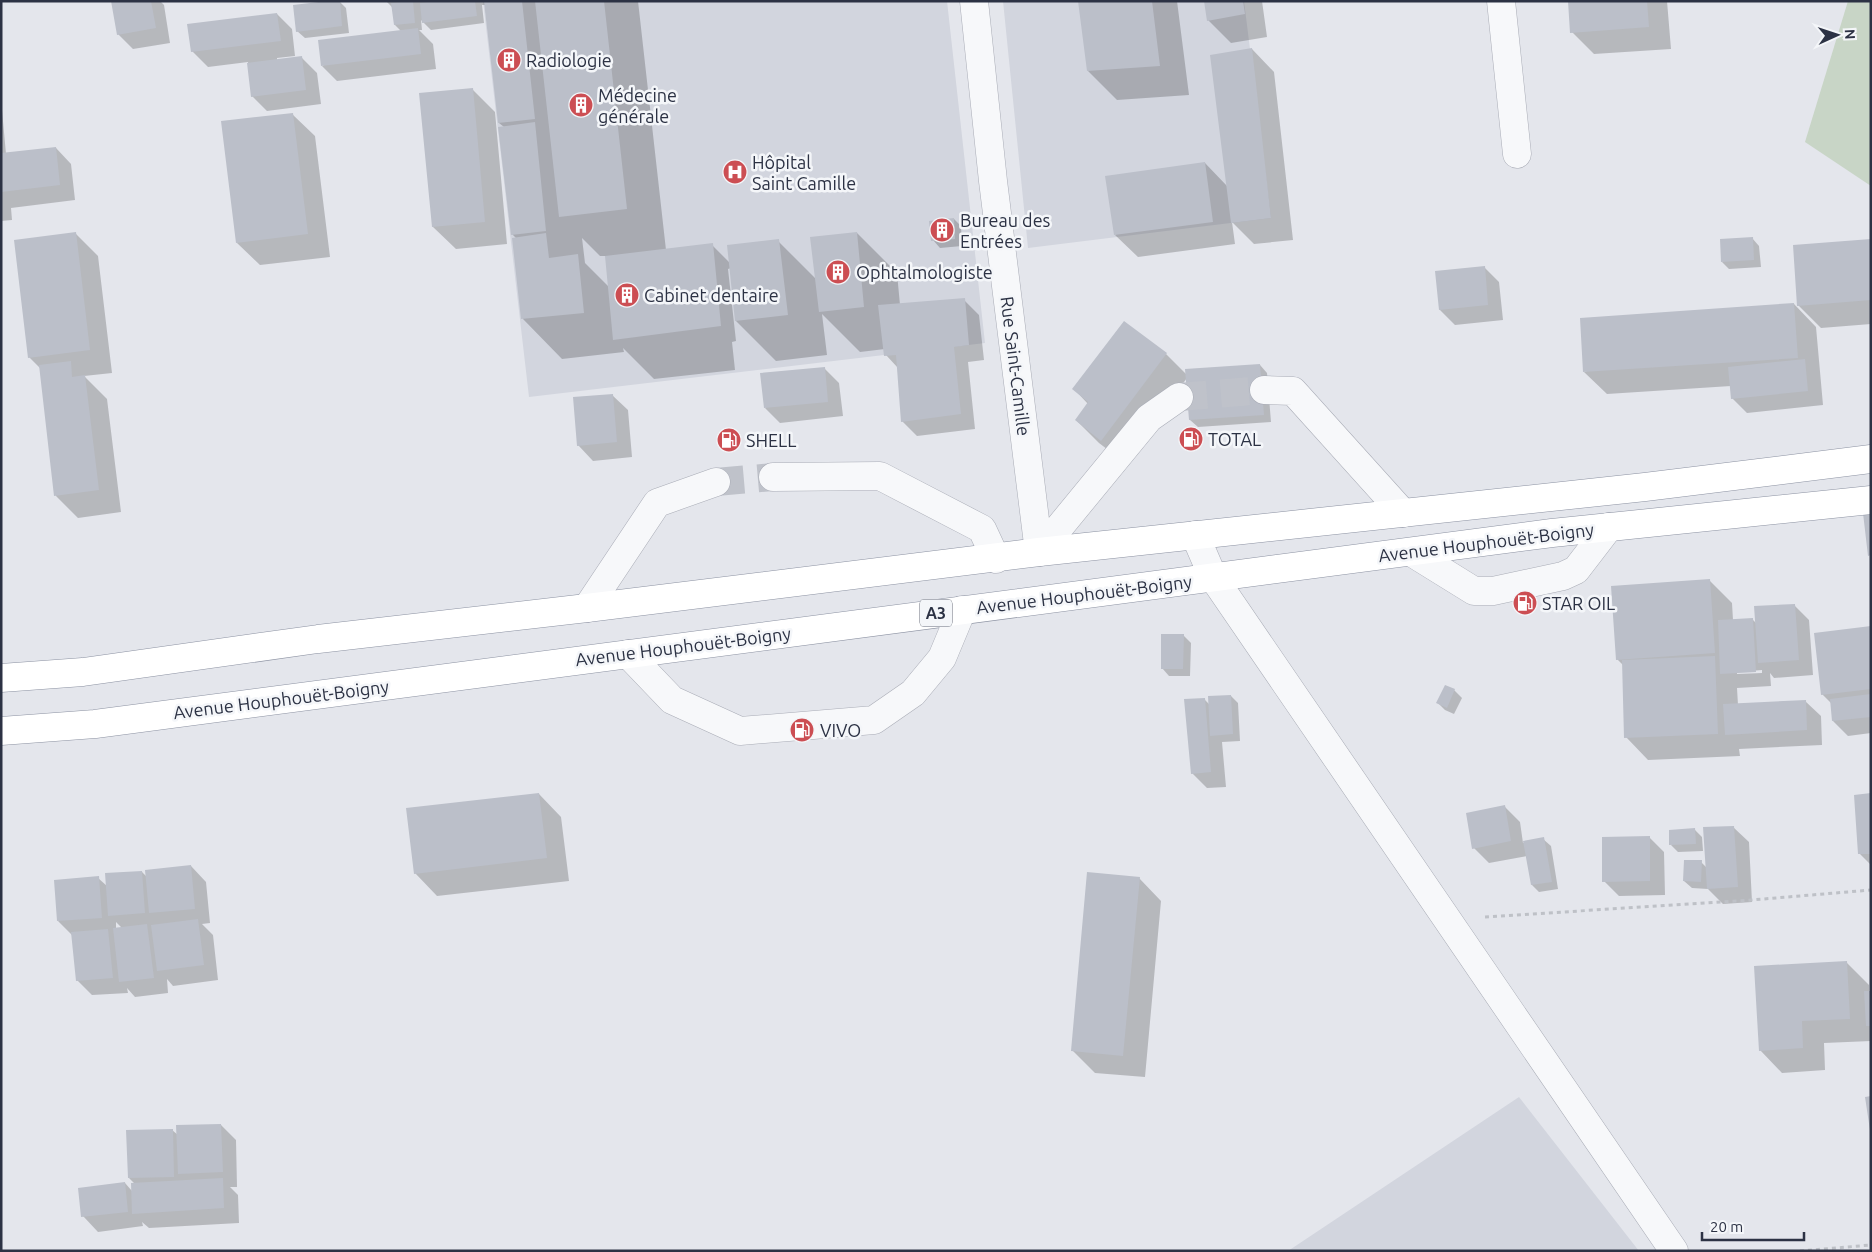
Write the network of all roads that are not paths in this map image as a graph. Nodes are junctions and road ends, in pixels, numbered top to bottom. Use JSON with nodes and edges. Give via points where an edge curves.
{"nodes":[{"id":1,"x":974,"y":1,"type":"edge"},
{"id":2,"x":1501,"y":1,"type":"edge"},
{"id":3,"x":1517,"y":154,"type":"dead end"},
{"id":4,"x":1264,"y":390,"type":"tunnel mouth"},
{"id":5,"x":1179,"y":397,"type":"tunnel mouth"},
{"id":6,"x":1871,"y":459,"type":"edge"},
{"id":7,"x":773,"y":477,"type":"tunnel mouth"},
{"id":8,"x":716,"y":482,"type":"tunnel mouth"},
{"id":9,"x":1871,"y":500,"type":"edge"},
{"id":10,"x":1403,"y":513,"type":"junction"},
{"id":11,"x":1609,"y":527,"type":"junction"},
{"id":12,"x":1195,"y":535,"type":"junction"},
{"id":13,"x":1039,"y":552,"type":"junction"},
{"id":14,"x":1411,"y":552,"type":"junction"},
{"id":15,"x":996,"y":559,"type":"junction"},
{"id":16,"x":1213,"y":578,"type":"junction"},
{"id":17,"x":587,"y":608,"type":"junction"},
{"id":18,"x":962,"y":610,"type":"junction"},
{"id":19,"x":628,"y":654,"type":"junction"},
{"id":20,"x":1,"y":678,"type":"edge"},
{"id":21,"x":1,"y":731,"type":"edge"},
{"id":22,"x":1674,"y":1251,"type":"edge"}],
"edges":[{"from":1,"to":13,"type":"street","name":"Rue Saint-Camille"},
{"from":2,"to":3,"type":"street"},
{"from":4,"to":10,"type":"street","via":[[1293,391]]},
{"from":5,"to":13,"type":"street","via":[[1149,418]]},
{"from":6,"to":10,"type":"highway","name":"Avenue Houphouët-Boigny"},
{"from":7,"to":15,"type":"street","via":[[880,476],[982,529]]},
{"from":8,"to":17,"type":"street","via":[[657,503]]},
{"from":9,"to":11,"type":"highway","name":"Avenue Houphouët-Boigny","number":"A3"},
{"from":10,"to":12,"type":"highway","name":"Avenue Houphouët-Boigny"},
{"from":11,"to":14,"type":"highway","name":"Avenue Houphouët-Boigny","number":"A3"},
{"from":11,"to":14,"type":"street","via":[[1576,570],[1563,576],[1493,591],[1474,590]]},
{"from":12,"to":13,"type":"highway","name":"Avenue Houphouët-Boigny"},
{"from":12,"to":16,"type":"street"},
{"from":13,"to":15,"type":"highway","name":"Avenue Houphouët-Boigny"},
{"from":14,"to":16,"type":"highway","name":"Avenue Houphouët-Boigny","number":"A3"},
{"from":15,"to":17,"type":"highway","name":"Avenue Houphouët-Boigny"},
{"from":16,"to":18,"type":"highway","name":"Avenue Houphouët-Boigny","number":"A3"},
{"from":16,"to":22,"type":"street"},
{"from":17,"to":20,"type":"highway","name":"Avenue Houphouët-Boigny","via":[[318,639],[83,672]]},
{"from":18,"to":19,"type":"highway","name":"Avenue Houphouët-Boigny","number":"A3"},
{"from":18,"to":19,"type":"street","via":[[942,658],[913,693],[874,720],[740,731],[672,700]]},
{"from":19,"to":21,"type":"highway","name":"Avenue Houphouët-Boigny","number":"A3","via":[[95,724]]}]}
